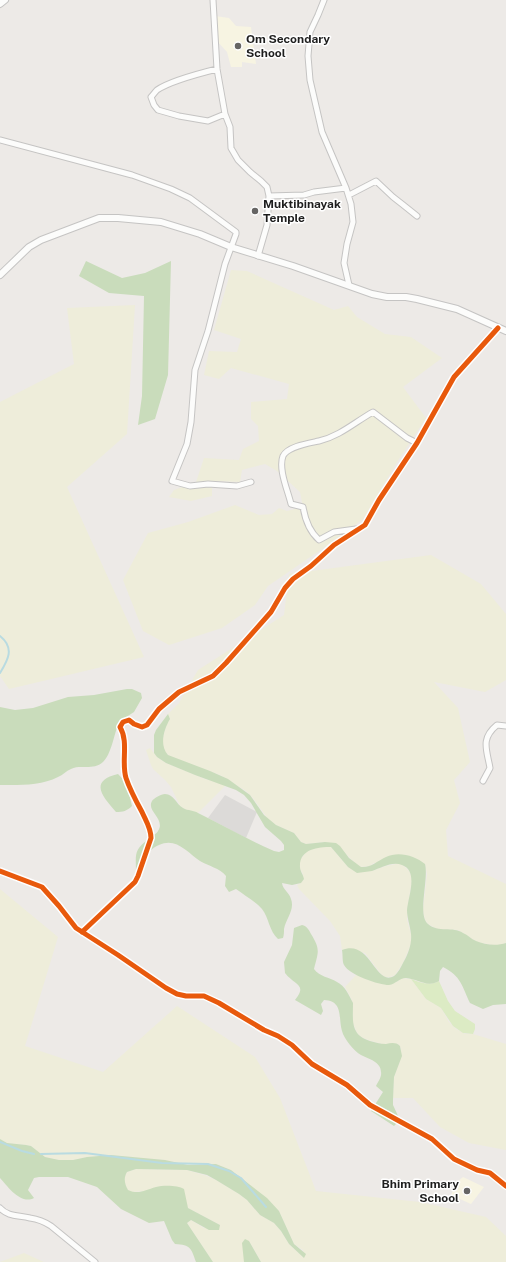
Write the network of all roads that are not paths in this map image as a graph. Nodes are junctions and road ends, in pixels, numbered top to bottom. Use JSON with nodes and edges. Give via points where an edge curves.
{"nodes":[{"id":1,"x":5,"y":0,"type":"edge"},
{"id":2,"x":213,"y":0,"type":"edge"},
{"id":3,"x":324,"y":0,"type":"edge"},
{"id":4,"x":0,"y":4,"type":"edge"},
{"id":5,"x":217,"y":69,"type":"junction"},
{"id":6,"x":225,"y":114,"type":"junction"},
{"id":7,"x":0,"y":140,"type":"edge"},
{"id":8,"x":346,"y":188,"type":"junction"},
{"id":9,"x":269,"y":196,"type":"junction"},
{"id":10,"x":349,"y":196,"type":"junction"},
{"id":11,"x":417,"y":216,"type":"dead end"},
{"id":12,"x":231,"y":247,"type":"junction"},
{"id":13,"x":258,"y":256,"type":"junction"},
{"id":14,"x":0,"y":276,"type":"edge"},
{"id":15,"x":349,"y":285,"type":"junction"},
{"id":16,"x":498,"y":328,"type":"junction"},
{"id":17,"x":506,"y":331,"type":"edge"},
{"id":18,"x":417,"y":443,"type":"junction"},
{"id":19,"x":251,"y":482,"type":"dead end"},
{"id":20,"x":360,"y":528,"type":"junction"},
{"id":21,"x":506,"y":726,"type":"edge"},
{"id":22,"x":483,"y":781,"type":"dead end"},
{"id":23,"x":0,"y":871,"type":"edge"},
{"id":24,"x":82,"y":932,"type":"junction"},
{"id":25,"x":506,"y":1186,"type":"edge"},
{"id":26,"x":0,"y":1208,"type":"edge"},
{"id":27,"x":95,"y":1262,"type":"edge"}],
"edges":[{"from":1,"to":4,"type":"street"},
{"from":2,"to":5,"type":"street"},
{"from":3,"to":8,"type":"street","via":[[310,32],[310,80],[322,132]]},
{"from":5,"to":6,"type":"street"},
{"from":5,"to":6,"type":"street","via":[[167,85],[151,97],[158,110],[179,116],[208,121]]},
{"from":6,"to":9,"type":"street","via":[[230,127],[233,153],[267,187]]},
{"from":7,"to":12,"type":"street","via":[[132,175],[172,189],[190,198],[236,232]]},
{"from":8,"to":9,"type":"street","via":[[304,195]]},
{"from":8,"to":10,"type":"street"},
{"from":9,"to":13,"type":"street","via":[[267,225]]},
{"from":10,"to":11,"type":"street","via":[[376,181]]},
{"from":10,"to":15,"type":"street","via":[[352,222],[344,263]]},
{"from":12,"to":13,"type":"street"},
{"from":12,"to":14,"type":"street","via":[[161,222],[99,218],[29,247]]},
{"from":12,"to":19,"type":"street","via":[[196,370],[191,422],[185,451],[172,481],[190,486],[237,486]]},
{"from":13,"to":15,"type":"street"},
{"from":15,"to":16,"type":"street","via":[[372,294],[406,297],[439,304],[471,314]]},
{"from":16,"to":17,"type":"street"},
{"from":16,"to":18,"type":"street","via":[[457,372]]},
{"from":18,"to":20,"type":"street","via":[[365,525]]},
{"from":18,"to":20,"type":"street","via":[[406,438],[373,412],[342,432],[284,454],[284,476],[292,504],[303,507],[304,515],[315,536],[320,540],[334,532]]},
{"from":20,"to":24,"type":"street","via":[[334,545],[293,579],[271,612],[212,676],[178,692],[159,709],[147,725],[142,727],[129,720],[123,722],[120,727],[124,737],[124,769],[148,823],[151,838],[134,882]]},
{"from":21,"to":22,"type":"street","via":[[497,725],[487,737],[486,754],[490,768]]},
{"from":23,"to":24,"type":"street","via":[[42,887]]},
{"from":24,"to":25,"type":"street","via":[[177,994],[204,996],[278,1036],[370,1105],[432,1139],[454,1159],[490,1173]]},
{"from":26,"to":27,"type":"street","via":[[18,1217],[45,1222]]}]}
